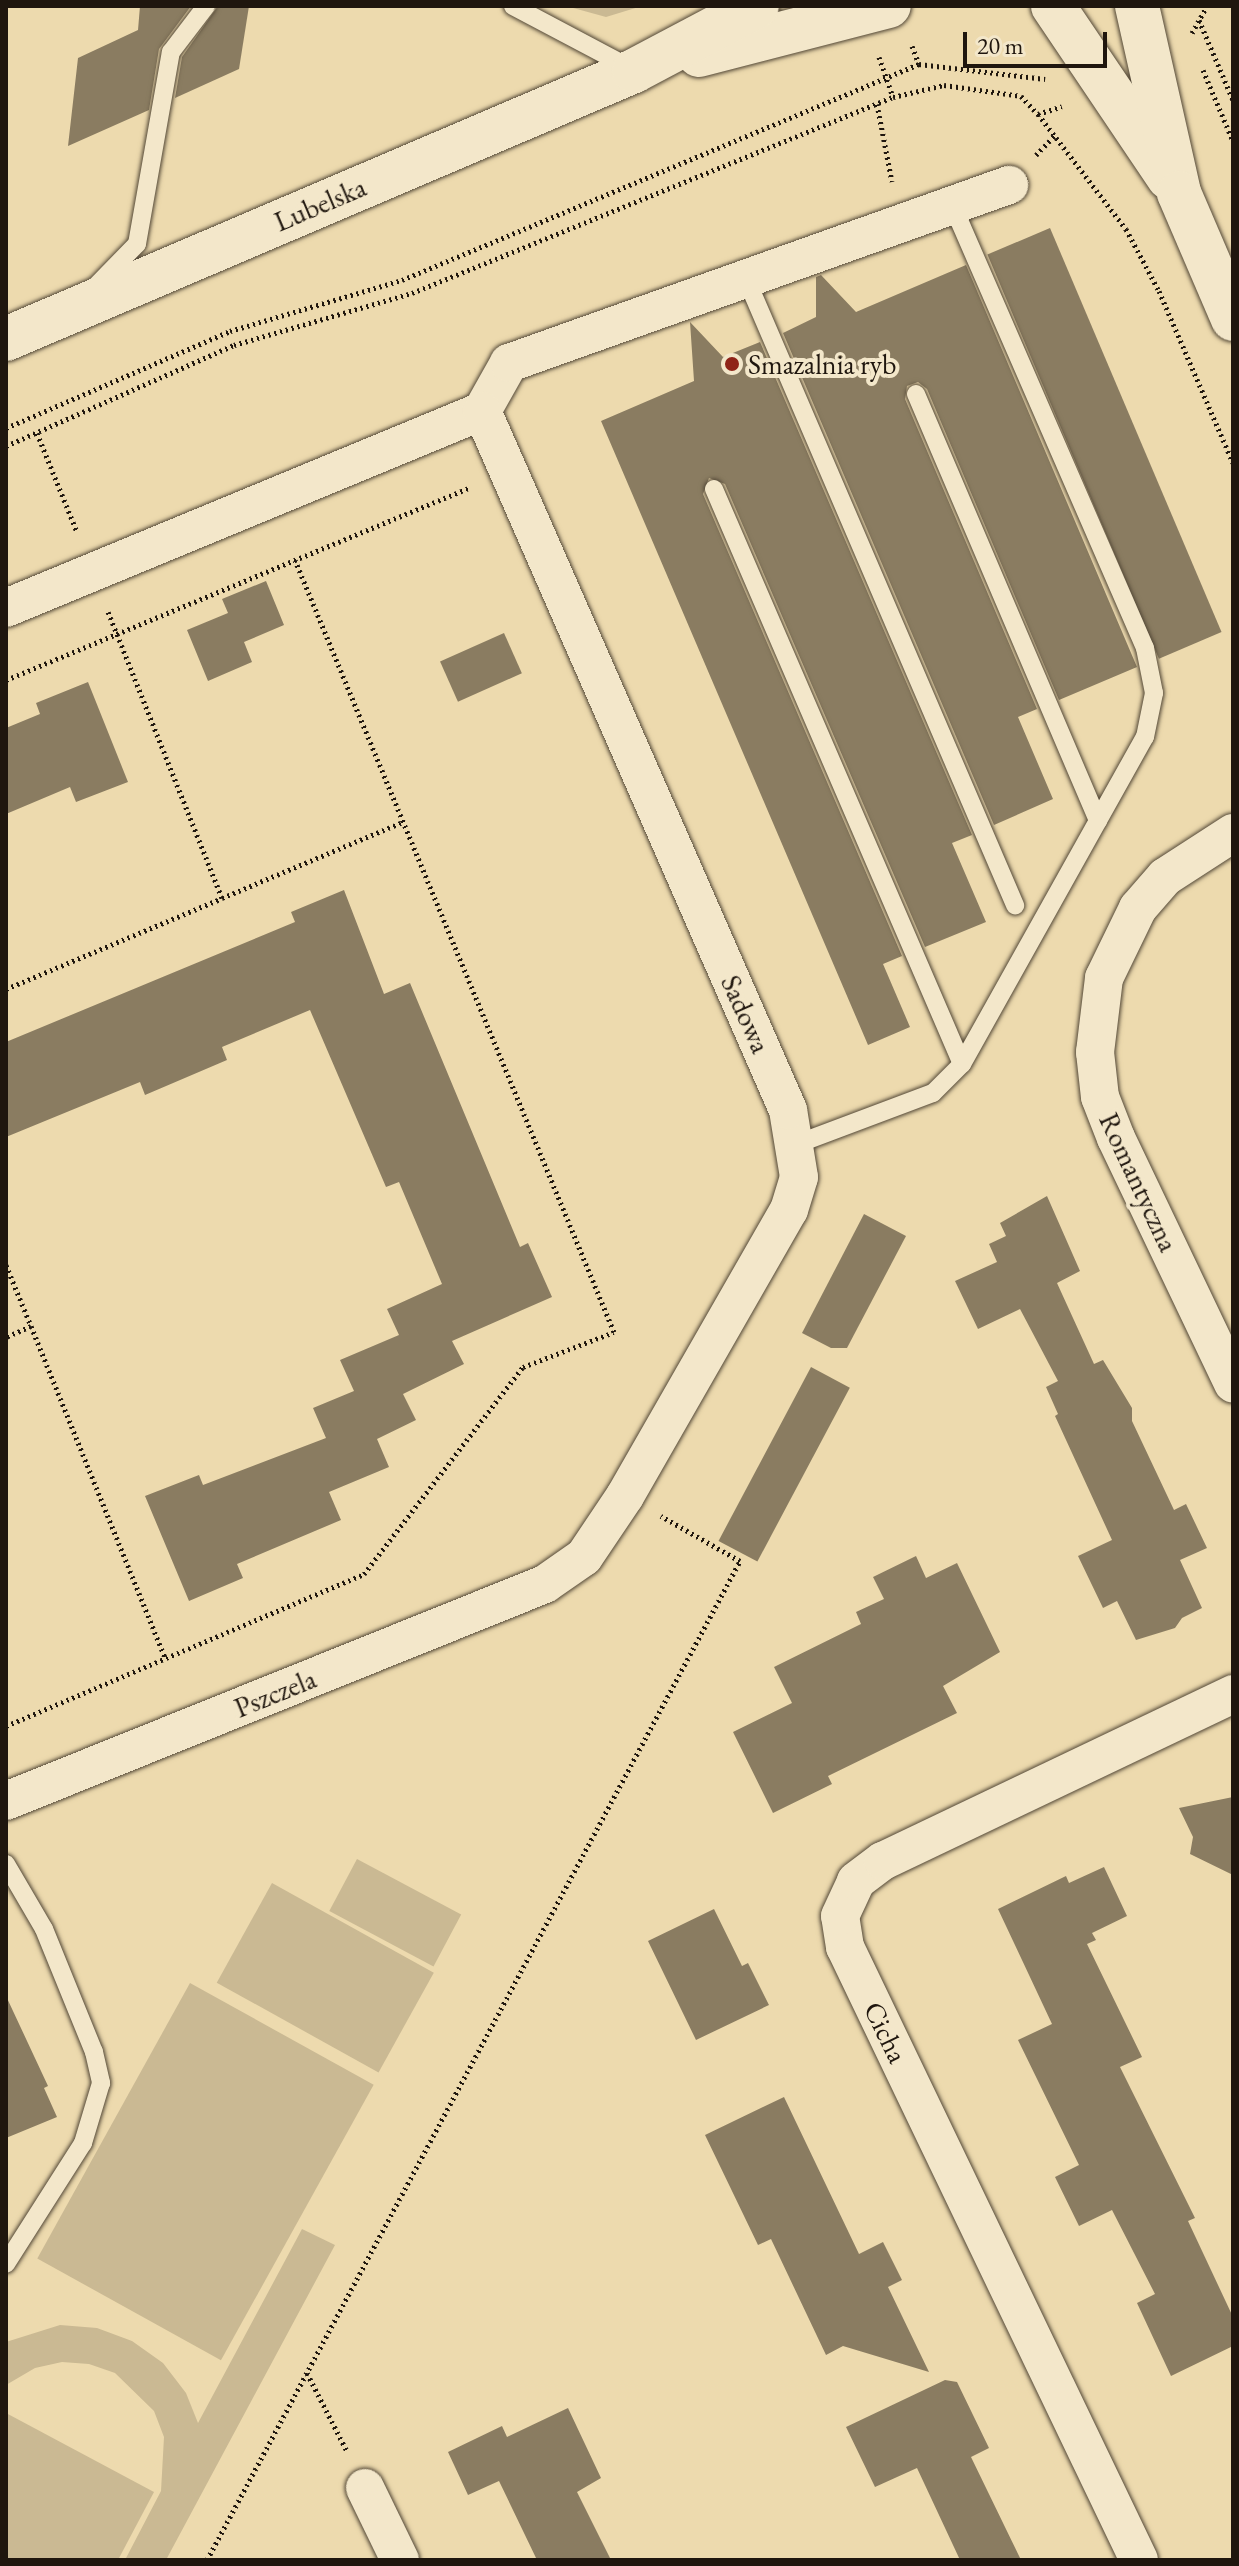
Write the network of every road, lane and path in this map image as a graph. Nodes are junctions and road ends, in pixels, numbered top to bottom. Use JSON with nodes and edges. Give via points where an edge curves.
{"nodes":[{"id":1,"x":206,"y":6,"type":"edge"},
{"id":2,"x":513,"y":6,"type":"edge"},
{"id":3,"x":757,"y":6,"type":"edge"},
{"id":4,"x":889,"y":6,"type":"edge"},
{"id":5,"x":1053,"y":6,"type":"edge"},
{"id":6,"x":1207,"y":6,"type":"edge"},
{"id":7,"x":1199,"y":20,"type":"junction"},
{"id":8,"x":1141,"y":25,"type":"edge"},
{"id":9,"x":1200,"y":64,"type":"dead end"},
{"id":10,"x":634,"y":71,"type":"junction"},
{"id":11,"x":1100,"y":76,"type":"junction"},
{"id":12,"x":1233,"y":100,"type":"edge"},
{"id":13,"x":877,"y":104,"type":"junction"},
{"id":14,"x":1038,"y":114,"type":"junction"},
{"id":15,"x":1233,"y":141,"type":"edge"},
{"id":16,"x":1009,"y":185,"type":"dead end"},
{"id":17,"x":1179,"y":193,"type":"junction"},
{"id":18,"x":952,"y":204,"type":"junction"},
{"id":19,"x":899,"y":223,"type":"junction"},
{"id":20,"x":745,"y":276,"type":"junction"},
{"id":21,"x":74,"y":309,"type":"junction"},
{"id":22,"x":1233,"y":319,"type":"edge"},
{"id":23,"x":6,"y":339,"type":"edge"},
{"id":24,"x":916,"y":394,"type":"dead end"},
{"id":25,"x":482,"y":411,"type":"junction"},
{"id":26,"x":6,"y":428,"type":"edge"},
{"id":27,"x":37,"y":433,"type":"junction"},
{"id":28,"x":6,"y":446,"type":"edge"},
{"id":29,"x":1233,"y":463,"type":"edge"},
{"id":30,"x":508,"y":472,"type":"junction"},
{"id":31,"x":714,"y":489,"type":"dead end"},
{"id":32,"x":295,"y":560,"type":"junction"},
{"id":33,"x":93,"y":572,"type":"junction"},
{"id":34,"x":6,"y":608,"type":"edge"},
{"id":35,"x":117,"y":633,"type":"junction"},
{"id":36,"x":6,"y":680,"type":"edge"},
{"id":37,"x":1098,"y":821,"type":"junction"},
{"id":38,"x":403,"y":822,"type":"junction"},
{"id":39,"x":1233,"y":833,"type":"edge"},
{"id":40,"x":222,"y":898,"type":"junction"},
{"id":41,"x":1015,"y":905,"type":"dead end"},
{"id":42,"x":6,"y":989,"type":"edge"},
{"id":43,"x":962,"y":1064,"type":"junction"},
{"id":44,"x":797,"y":1144,"type":"junction"},
{"id":45,"x":6,"y":1265,"type":"edge"},
{"id":46,"x":31,"y":1326,"type":"junction"},
{"id":47,"x":6,"y":1337,"type":"edge"},
{"id":48,"x":1233,"y":1383,"type":"edge"},
{"id":49,"x":625,"y":1496,"type":"junction"},
{"id":50,"x":545,"y":1584,"type":"joint"},
{"id":51,"x":165,"y":1658,"type":"junction"},
{"id":52,"x":1233,"y":1694,"type":"edge"},
{"id":53,"x":6,"y":1726,"type":"edge"},
{"id":54,"x":6,"y":1801,"type":"edge"},
{"id":55,"x":6,"y":1864,"type":"edge"},
{"id":56,"x":6,"y":2264,"type":"edge"},
{"id":57,"x":307,"y":2373,"type":"junction"},
{"id":58,"x":365,"y":2488,"type":"joint"},
{"id":59,"x":207,"y":2560,"type":"edge"},
{"id":60,"x":400,"y":2560,"type":"edge"},
{"id":61,"x":1139,"y":2560,"type":"edge"}],
"edges":[{"from":1,"to":21,"type":"lane","via":[[171,52],[137,244]]},
{"from":2,"to":10,"type":"lane"},
{"from":3,"to":10,"type":"main road","name":"Lubelska"},
{"from":4,"to":10,"type":"main road","name":"Lubelska"},
{"from":5,"to":11,"type":"main road"},
{"from":6,"to":7,"type":"path"},
{"from":7,"to":8,"type":"path","via":[[1189,38],[1171,25]]},
{"from":7,"to":12,"type":"path"},
{"from":8,"to":17,"type":"main road"},
{"from":9,"to":15,"type":"path"},
{"from":10,"to":21,"type":"main road","name":"Lubelska"},
{"from":11,"to":14,"type":"path"},
{"from":11,"to":17,"type":"main road"},
{"from":11,"to":26,"type":"path","via":[[1045,79],[919,64],[402,280],[230,331]]},
{"from":13,"to":14,"type":"path","via":[[944,85],[1021,96]]},
{"from":13,"to":19,"type":"path"},
{"from":13,"to":27,"type":"path","via":[[412,293],[234,345]]},
{"from":14,"to":29,"type":"path","via":[[1126,229],[1159,291]]},
{"from":16,"to":18,"type":"street"},
{"from":17,"to":22,"type":"main road"},
{"from":18,"to":19,"type":"street"},
{"from":18,"to":37,"type":"lane","via":[[1145,648],[1154,693],[1145,737]]},
{"from":19,"to":20,"type":"street"},
{"from":20,"to":25,"type":"street","via":[[509,363]]},
{"from":20,"to":41,"type":"lane"},
{"from":21,"to":23,"type":"main road","name":"Lubelska"},
{"from":24,"to":37,"type":"lane"},
{"from":25,"to":30,"type":"street","name":"Sadowa"},
{"from":25,"to":33,"type":"street"},
{"from":27,"to":28,"type":"path"},
{"from":27,"to":33,"type":"path"},
{"from":30,"to":32,"type":"path"},
{"from":30,"to":44,"type":"street","name":"Sadowa","via":[[788,1110]]},
{"from":31,"to":43,"type":"lane"},
{"from":32,"to":35,"type":"path"},
{"from":32,"to":38,"type":"path"},
{"from":33,"to":34,"type":"street"},
{"from":33,"to":35,"type":"path"},
{"from":35,"to":36,"type":"path"},
{"from":35,"to":40,"type":"path"},
{"from":37,"to":43,"type":"lane"},
{"from":38,"to":40,"type":"path"},
{"from":38,"to":51,"type":"path","via":[[614,1332],[523,1367],[364,1574]]},
{"from":39,"to":48,"type":"street","name":"Romantyczna","via":[[1165,877],[1138,908],[1104,978],[1095,1052],[1100,1097],[1116,1138]]},
{"from":40,"to":42,"type":"path"},
{"from":43,"to":44,"type":"lane","via":[[933,1093]]},
{"from":44,"to":49,"type":"street","name":"Sadowa","via":[[799,1177],[789,1210]]},
{"from":45,"to":46,"type":"path"},
{"from":46,"to":47,"type":"path"},
{"from":46,"to":51,"type":"path"},
{"from":49,"to":50,"type":"street","name":"Sadowa","via":[[584,1557]]},
{"from":49,"to":57,"type":"path","via":[[740,1561]]},
{"from":50,"to":54,"type":"street","name":"Pszczela"},
{"from":51,"to":53,"type":"path"},
{"from":52,"to":61,"type":"street","name":"Cicha","via":[[883,1861],[856,1881],[840,1916],[845,1947]]},
{"from":55,"to":56,"type":"lane","via":[[44,1929],[94,2052],[101,2083],[83,2143]]},
{"from":57,"to":58,"type":"path"},
{"from":57,"to":59,"type":"path"},
{"from":58,"to":60,"type":"street"}]}
